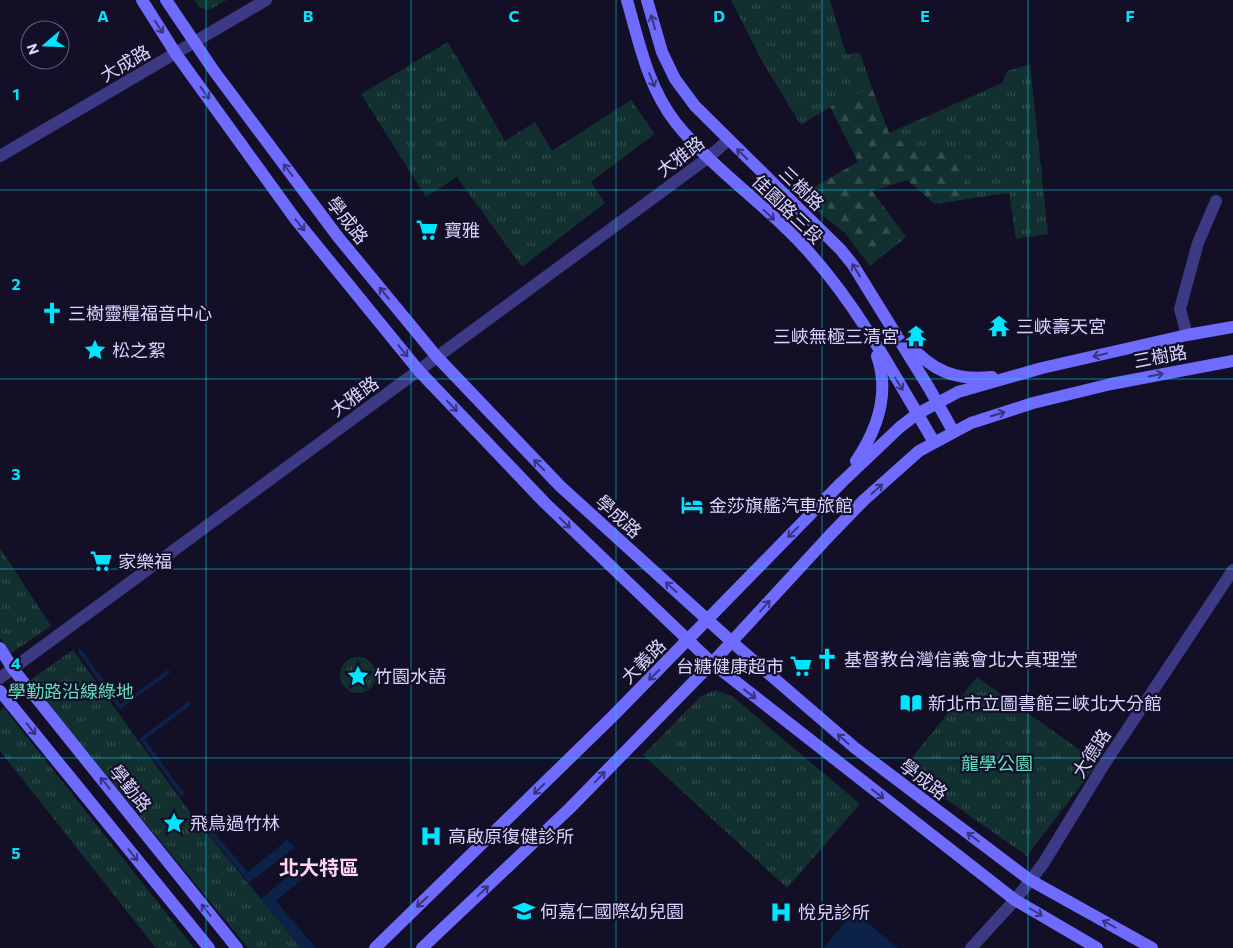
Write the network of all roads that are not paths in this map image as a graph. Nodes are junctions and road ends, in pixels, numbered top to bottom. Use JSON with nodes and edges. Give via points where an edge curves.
{"nodes":[{"id":1,"x":142,"y":0,"type":"edge"},
{"id":2,"x":166,"y":0,"type":"edge"},
{"id":3,"x":266,"y":0,"type":"edge"},
{"id":4,"x":627,"y":0,"type":"edge"},
{"id":5,"x":647,"y":0,"type":"edge"},
{"id":6,"x":195,"y":42,"type":"junction"},
{"id":7,"x":176,"y":54,"type":"junction"},
{"id":8,"x":728,"y":140,"type":"junction"},
{"id":9,"x":0,"y":156,"type":"edge"},
{"id":10,"x":709,"y":157,"type":"junction"},
{"id":11,"x":1216,"y":201,"type":"dead end"},
{"id":12,"x":881,"y":312,"type":"junction"},
{"id":13,"x":1233,"y":327,"type":"edge"},
{"id":14,"x":1187,"y":335,"type":"junction"},
{"id":15,"x":871,"y":339,"type":"junction"},
{"id":16,"x":437,"y":357,"type":"junction"},
{"id":17,"x":1233,"y":361,"type":"edge"},
{"id":18,"x":1042,"y":368,"type":"junction"},
{"id":19,"x":419,"y":371,"type":"junction"},
{"id":20,"x":938,"y":403,"type":"junction"},
{"id":21,"x":917,"y":414,"type":"junction"},
{"id":22,"x":952,"y":432,"type":"junction"},
{"id":23,"x":934,"y":442,"type":"junction"},
{"id":24,"x":841,"y":483,"type":"junction"},
{"id":25,"x":1233,"y":570,"type":"edge"},
{"id":26,"x":708,"y":620,"type":"junction"},
{"id":27,"x":689,"y":640,"type":"junction"},
{"id":28,"x":732,"y":642,"type":"junction"},
{"id":29,"x":0,"y":648,"type":"edge"},
{"id":30,"x":712,"y":663,"type":"junction"},
{"id":31,"x":13,"y":669,"type":"junction"},
{"id":32,"x":0,"y":678,"type":"edge"},
{"id":33,"x":0,"y":691,"type":"edge"},
{"id":34,"x":1030,"y":880,"type":"junction"},
{"id":35,"x":1015,"y":900,"type":"junction"},
{"id":36,"x":210,"y":948,"type":"edge"},
{"id":37,"x":237,"y":948,"type":"edge"},
{"id":38,"x":375,"y":948,"type":"edge"},
{"id":39,"x":422,"y":948,"type":"edge"},
{"id":40,"x":971,"y":948,"type":"edge"},
{"id":41,"x":1097,"y":948,"type":"edge"},
{"id":42,"x":1152,"y":948,"type":"edge"}],
"edges":[{"from":1,"to":7,"type":"street","one_way":true},
{"from":2,"to":6,"type":"street","name":"學成路"},
{"from":3,"to":6,"type":"street","name":"大成路"},
{"from":4,"to":10,"type":"street","name":"佳園路三段","one_way":true,"via":[[644,61],[656,89],[676,122]]},
{"from":8,"to":5,"type":"street","name":"三樹路","one_way":true,"via":[[695,106],[675,79],[662,52]]},
{"from":6,"to":7,"type":"street","name":"大成路"},
{"from":16,"to":6,"type":"street","name":"學成路","one_way":true,"via":[[338,237]]},
{"from":7,"to":9,"type":"street","name":"大成路"},
{"from":7,"to":19,"type":"street","one_way":true,"via":[[296,220]]},
{"from":8,"to":10,"type":"street","name":"大雅路"},
{"from":12,"to":8,"type":"street","name":"三樹路","one_way":true,"via":[[841,250]]},
{"from":10,"to":15,"type":"street","name":"佳園路三段","one_way":true,"via":[[812,256],[837,286]]},
{"from":10,"to":16,"type":"street","name":"大雅路"},
{"from":11,"to":14,"type":"street","via":[[1198,243],[1180,309]]},
{"from":12,"to":18,"type":"street","via":[[922,360],[942,372],[974,378]]},
{"from":12,"to":20,"type":"street","name":"三樹路"},
{"from":13,"to":14,"type":"street","name":"三樹路"},
{"from":14,"to":18,"type":"street","name":"三樹路","one_way":true},
{"from":15,"to":21,"type":"street","name":"佳園路三段","one_way":true},
{"from":15,"to":24,"type":"street","via":[[881,367],[882,400],[863,451]]},
{"from":16,"to":19,"type":"street","name":"大雅路"},
{"from":26,"to":16,"type":"street","name":"學成路","one_way":true,"via":[[560,486]]},
{"from":22,"to":17,"type":"street","name":"三樹路","one_way":true,"via":[[1033,403]]},
{"from":18,"to":20,"type":"street","name":"三樹路","via":[[958,392]]},
{"from":19,"to":27,"type":"street","one_way":true,"via":[[544,502]]},
{"from":19,"to":31,"type":"street","name":"大雅路"},
{"from":20,"to":21,"type":"street","name":"大義路"},
{"from":20,"to":22,"type":"street","name":"三樹路"},
{"from":21,"to":23,"type":"street","name":"佳園路三段"},
{"from":21,"to":24,"type":"street","name":"大義路"},
{"from":22,"to":23,"type":"street"},
{"from":28,"to":23,"type":"street","one_way":true,"via":[[864,500]]},
{"from":24,"to":26,"type":"street","name":"大義路","one_way":true},
{"from":25,"to":34,"type":"street","name":"大德路"},
{"from":26,"to":27,"type":"street","name":"大義路"},
{"from":26,"to":28,"type":"street","name":"學成路"},
{"from":27,"to":30,"type":"street"},
{"from":27,"to":38,"type":"street","name":"大義路","one_way":true},
{"from":28,"to":30,"type":"street"},
{"from":34,"to":28,"type":"street","name":"學成路","one_way":true,"via":[[855,748]]},
{"from":29,"to":31,"type":"street","name":"學勤路"},
{"from":30,"to":35,"type":"street","one_way":true},
{"from":39,"to":30,"type":"street","one_way":true,"via":[[570,808]]},
{"from":31,"to":32,"type":"street","name":"大雅路"},
{"from":37,"to":31,"type":"street","name":"學勤路","one_way":true},
{"from":33,"to":36,"type":"street","one_way":true},
{"from":34,"to":35,"type":"street","name":"大德路"},
{"from":42,"to":34,"type":"street","name":"學成路","one_way":true},
{"from":35,"to":40,"type":"street","name":"大德路"},
{"from":35,"to":41,"type":"street","one_way":true}]}
